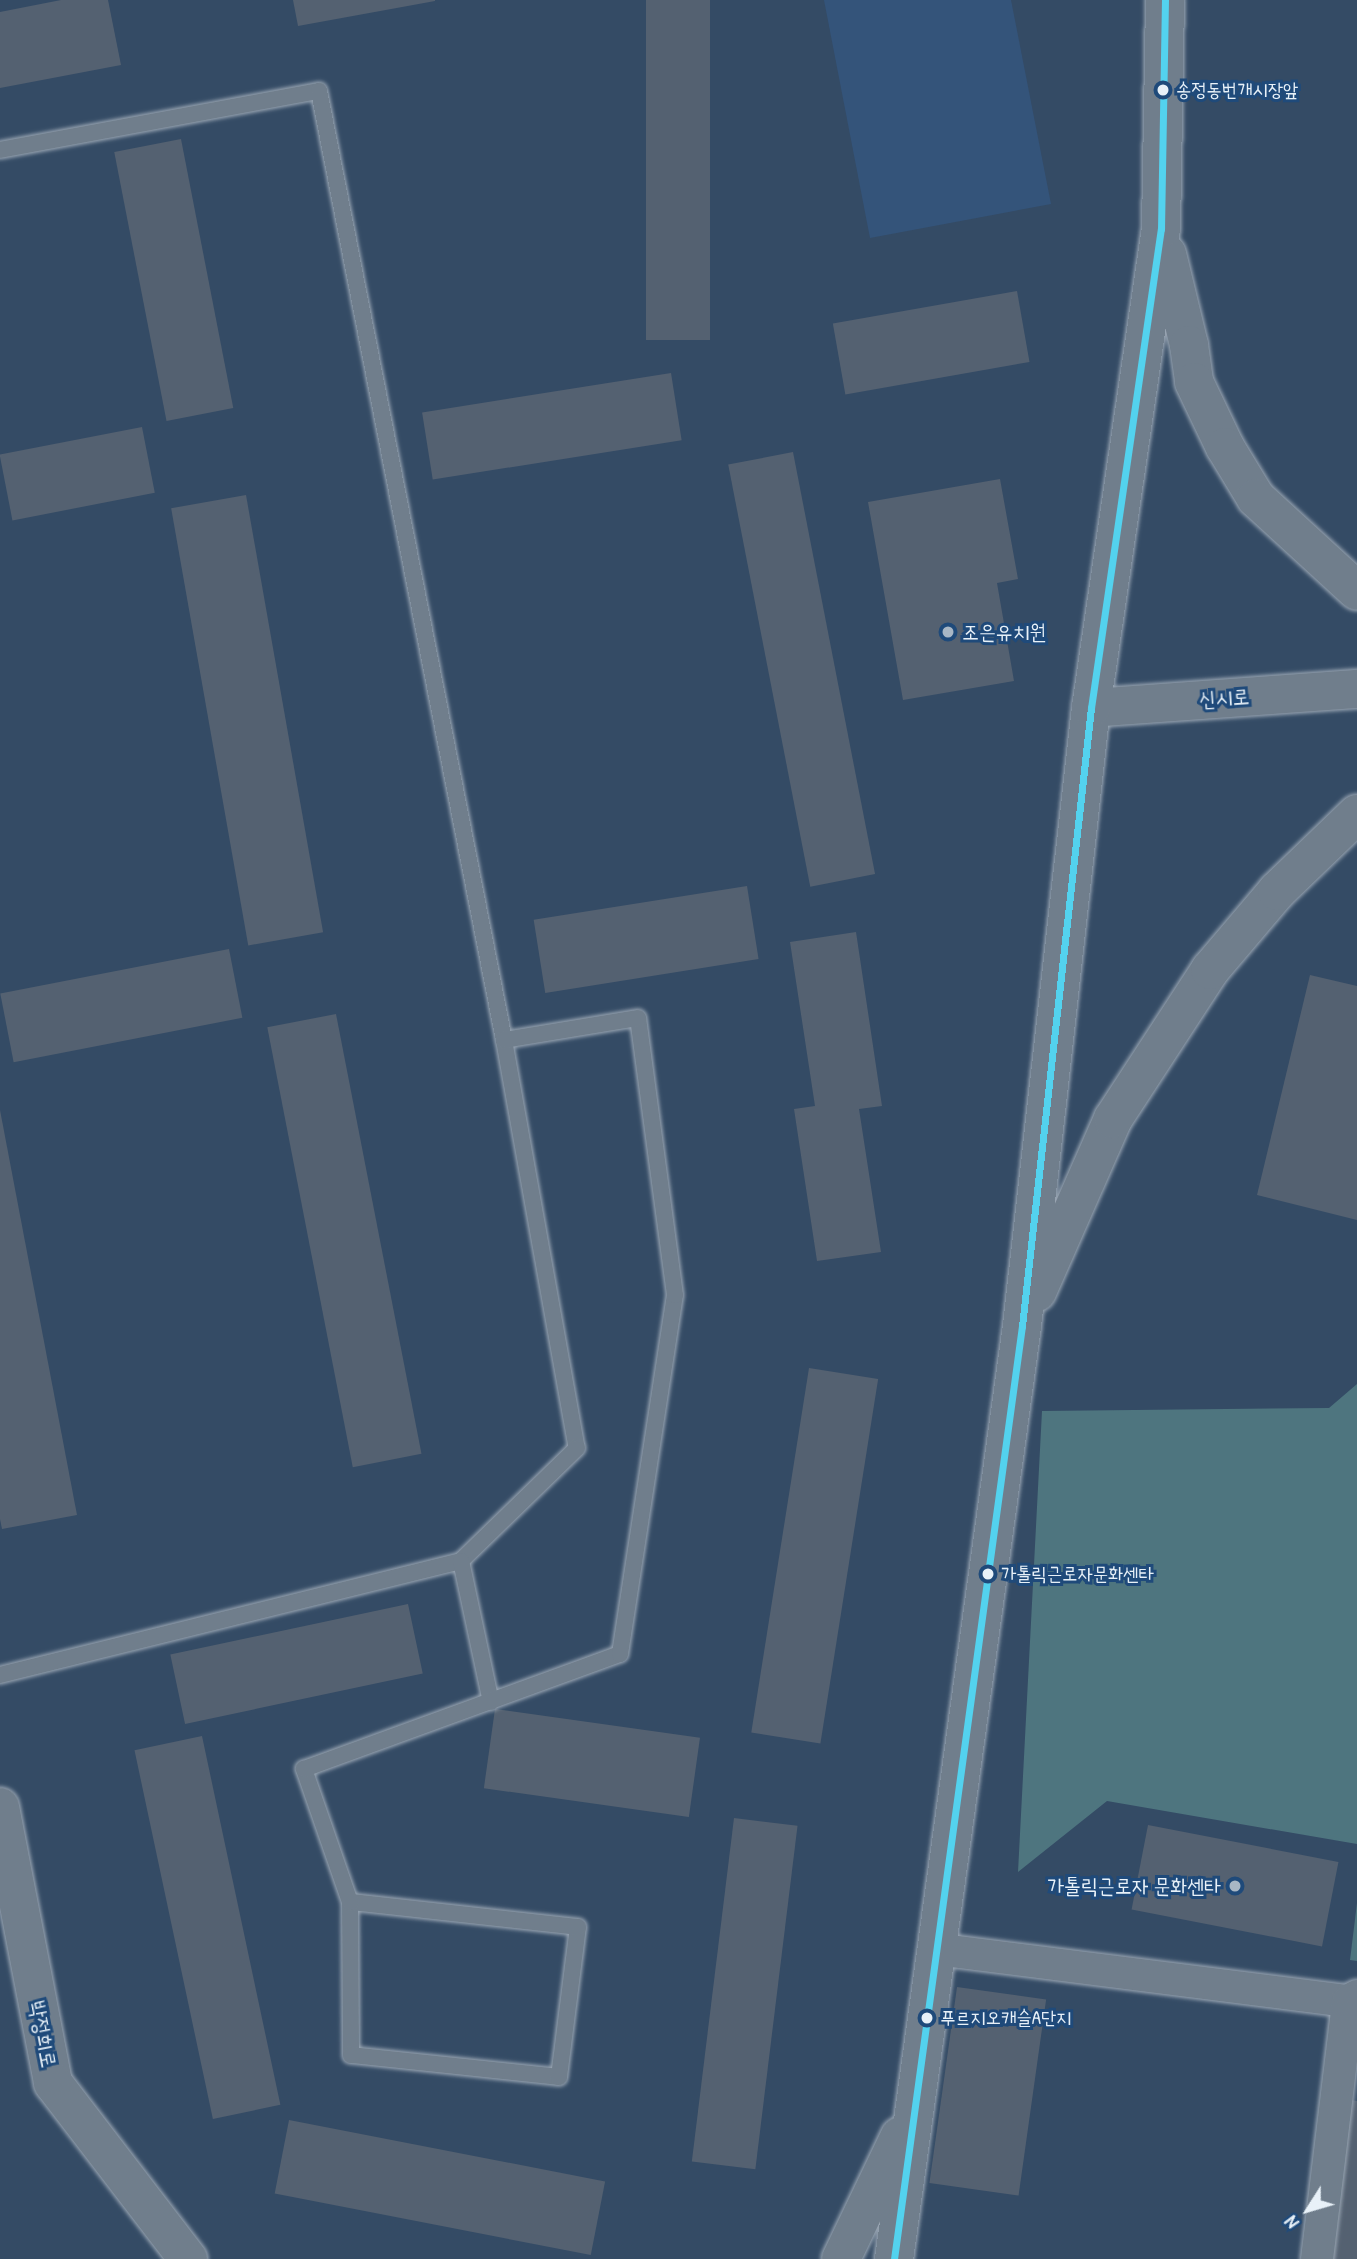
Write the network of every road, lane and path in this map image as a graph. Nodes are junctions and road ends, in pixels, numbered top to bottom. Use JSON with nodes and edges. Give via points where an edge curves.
{"nodes":[{"id":1,"x":1165,"y":0,"type":"edge"},
{"id":2,"x":0,"y":150,"type":"edge"},
{"id":3,"x":1161,"y":229,"type":"junction"},
{"id":4,"x":1357,"y":591,"type":"edge"},
{"id":5,"x":1357,"y":688,"type":"edge"},
{"id":6,"x":1091,"y":708,"type":"junction"},
{"id":7,"x":1357,"y":814,"type":"edge"},
{"id":8,"x":504,"y":1040,"type":"junction"},
{"id":9,"x":1022,"y":1326,"type":"junction"},
{"id":10,"x":461,"y":1561,"type":"junction"},
{"id":11,"x":0,"y":1675,"type":"edge"},
{"id":12,"x":491,"y":1702,"type":"junction"},
{"id":13,"x":0,"y":1807,"type":"edge"},
{"id":14,"x":350,"y":1902,"type":"junction"},
{"id":15,"x":935,"y":1949,"type":"junction"},
{"id":16,"x":1353,"y":1998,"type":"edge"},
{"id":17,"x":918,"y":2099,"type":"junction"},
{"id":18,"x":188,"y":2259,"type":"edge"},
{"id":19,"x":841,"y":2259,"type":"edge"},
{"id":20,"x":894,"y":2259,"type":"edge"},
{"id":21,"x":1317,"y":2259,"type":"edge"}],
"edges":[{"from":1,"to":3,"type":"street"},
{"from":2,"to":8,"type":"lane","via":[[319,91]]},
{"from":3,"to":4,"type":"street","via":[[1194,382],[1225,447],[1256,498]]},
{"from":3,"to":6,"type":"street"},
{"from":5,"to":6,"type":"street","name":"신시로"},
{"from":6,"to":9,"type":"street"},
{"from":7,"to":9,"type":"street","via":[[1277,891],[1210,971],[1155,1054],[1113,1119]]},
{"from":8,"to":10,"type":"lane","via":[[577,1448]]},
{"from":8,"to":12,"type":"lane","via":[[638,1018],[675,1295],[620,1654]]},
{"from":9,"to":15,"type":"street"},
{"from":10,"to":11,"type":"lane"},
{"from":10,"to":12,"type":"lane"},
{"from":12,"to":14,"type":"lane","via":[[304,1769]]},
{"from":13,"to":18,"type":"street","name":"박정희로","via":[[53,2083]]},
{"from":14,"to":14,"type":"lane","via":[[351,2055],[559,2077],[578,1927]]},
{"from":15,"to":16,"type":"street"},
{"from":15,"to":17,"type":"street"},
{"from":16,"to":21,"type":"street"},
{"from":17,"to":19,"type":"street"},
{"from":17,"to":20,"type":"street"}]}
